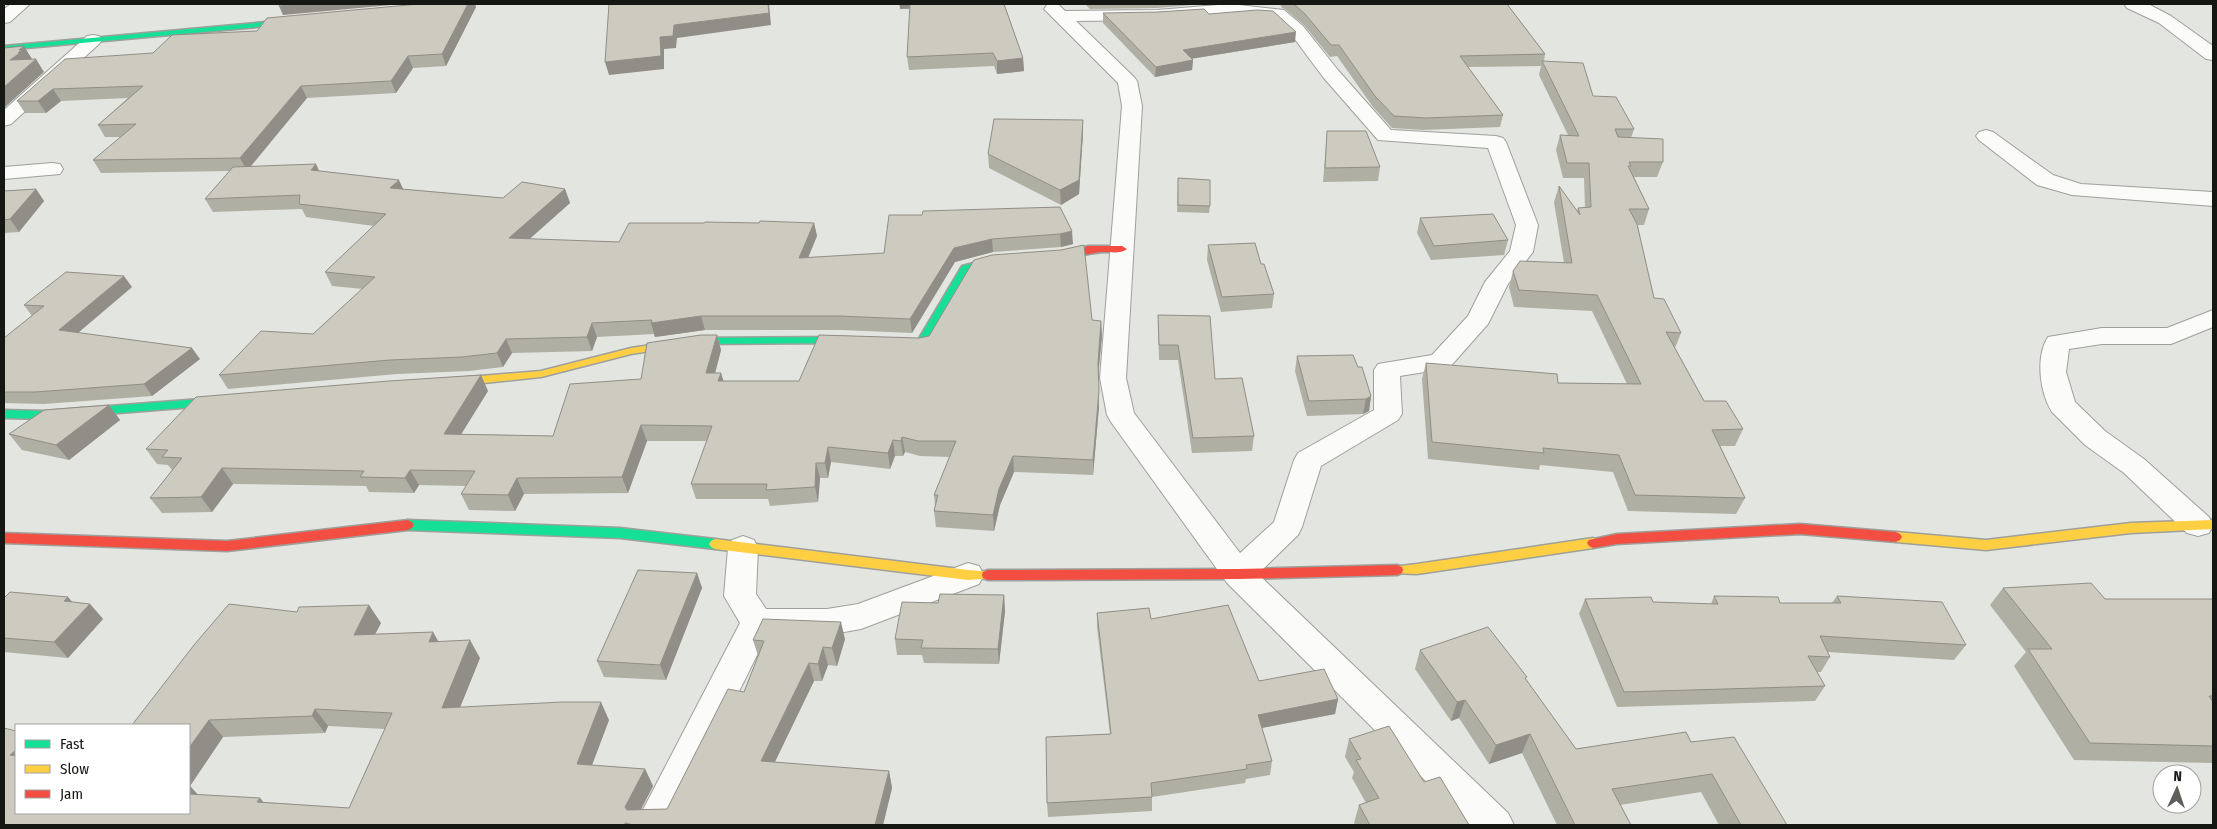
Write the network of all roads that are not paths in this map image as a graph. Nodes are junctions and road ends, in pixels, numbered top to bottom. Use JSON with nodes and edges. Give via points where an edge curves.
{"nodes":[{"id":1,"x":22,"y":4,"type":"edge"},
{"id":2,"x":2133,"y":4,"type":"edge"},
{"id":3,"x":1054,"y":10,"type":"edge"},
{"id":4,"x":4,"y":18,"type":"edge"},
{"id":5,"x":315,"y":20,"type":"edge"},
{"id":6,"x":93,"y":40,"type":"junction"},
{"id":7,"x":4,"y":48,"type":"edge"},
{"id":8,"x":2213,"y":55,"type":"edge"},
{"id":9,"x":4,"y":120,"type":"edge"},
{"id":10,"x":1986,"y":136,"type":"dead end"},
{"id":11,"x":52,"y":169,"type":"dead end"},
{"id":12,"x":4,"y":174,"type":"edge"},
{"id":13,"x":2213,"y":199,"type":"edge"},
{"id":14,"x":1122,"y":249,"type":"junction"},
{"id":15,"x":1038,"y":258,"type":"edge"},
{"id":16,"x":1021,"y":259,"type":"edge"},
{"id":17,"x":2213,"y":318,"type":"edge"},
{"id":18,"x":433,"y":384,"type":"edge"},
{"id":19,"x":235,"y":400,"type":"edge"},
{"id":20,"x":4,"y":414,"type":"edge"},
{"id":21,"x":2205,"y":524,"type":"edge"},
{"id":22,"x":4,"y":538,"type":"edge"},
{"id":23,"x":743,"y":548,"type":"junction"},
{"id":24,"x":1238,"y":574,"type":"junction"},
{"id":25,"x":968,"y":575,"type":"junction"},
{"id":26,"x":757,"y":622,"type":"junction"},
{"id":27,"x":654,"y":825,"type":"edge"},
{"id":28,"x":1495,"y":825,"type":"edge"}],
"edges":[{"from":1,"to":4,"type":"street"},
{"from":2,"to":8,"type":"street","via":[[2172,22]]},
{"from":3,"to":14,"type":"street","via":[[1127,81],[1132,106]]},
{"from":3,"to":24,"type":"street","via":[[1157,15],[1230,9],[1278,14],[1297,30],[1330,74],[1385,136],[1496,142],[1527,224],[1521,252],[1497,282],[1479,319],[1440,362],[1387,370],[1388,414],[1308,460],[1287,527]]},
{"from":5,"to":6,"type":"street"},
{"from":6,"to":7,"type":"street"},
{"from":6,"to":9,"type":"street"},
{"from":10,"to":13,"type":"street","via":[[2044,180],[2080,190]]},
{"from":11,"to":12,"type":"street"},
{"from":14,"to":15,"type":"street","via":[[1088,249]]},
{"from":14,"to":24,"type":"street","via":[[1113,378],[1121,415]]},
{"from":16,"to":18,"type":"street","via":[[964,268],[920,343],[705,340],[631,351],[541,374]]},
{"from":17,"to":21,"type":"street","via":[[2171,336],[2102,336],[2056,343],[2053,372],[2062,406],[2095,438]]},
{"from":19,"to":20,"type":"street","via":[[44,415]]},
{"from":21,"to":24,"type":"street","via":[[2131,528],[1986,545],[1800,529],[1618,539],[1417,569]]},
{"from":22,"to":23,"type":"street","via":[[227,546],[407,525],[620,533]]},
{"from":23,"to":25,"type":"street"},
{"from":23,"to":26,"type":"street","via":[[740,596]]},
{"from":24,"to":25,"type":"street"},
{"from":24,"to":28,"type":"street"},
{"from":25,"to":26,"type":"street","via":[[861,616],[828,622]]},
{"from":26,"to":27,"type":"street"}]}
